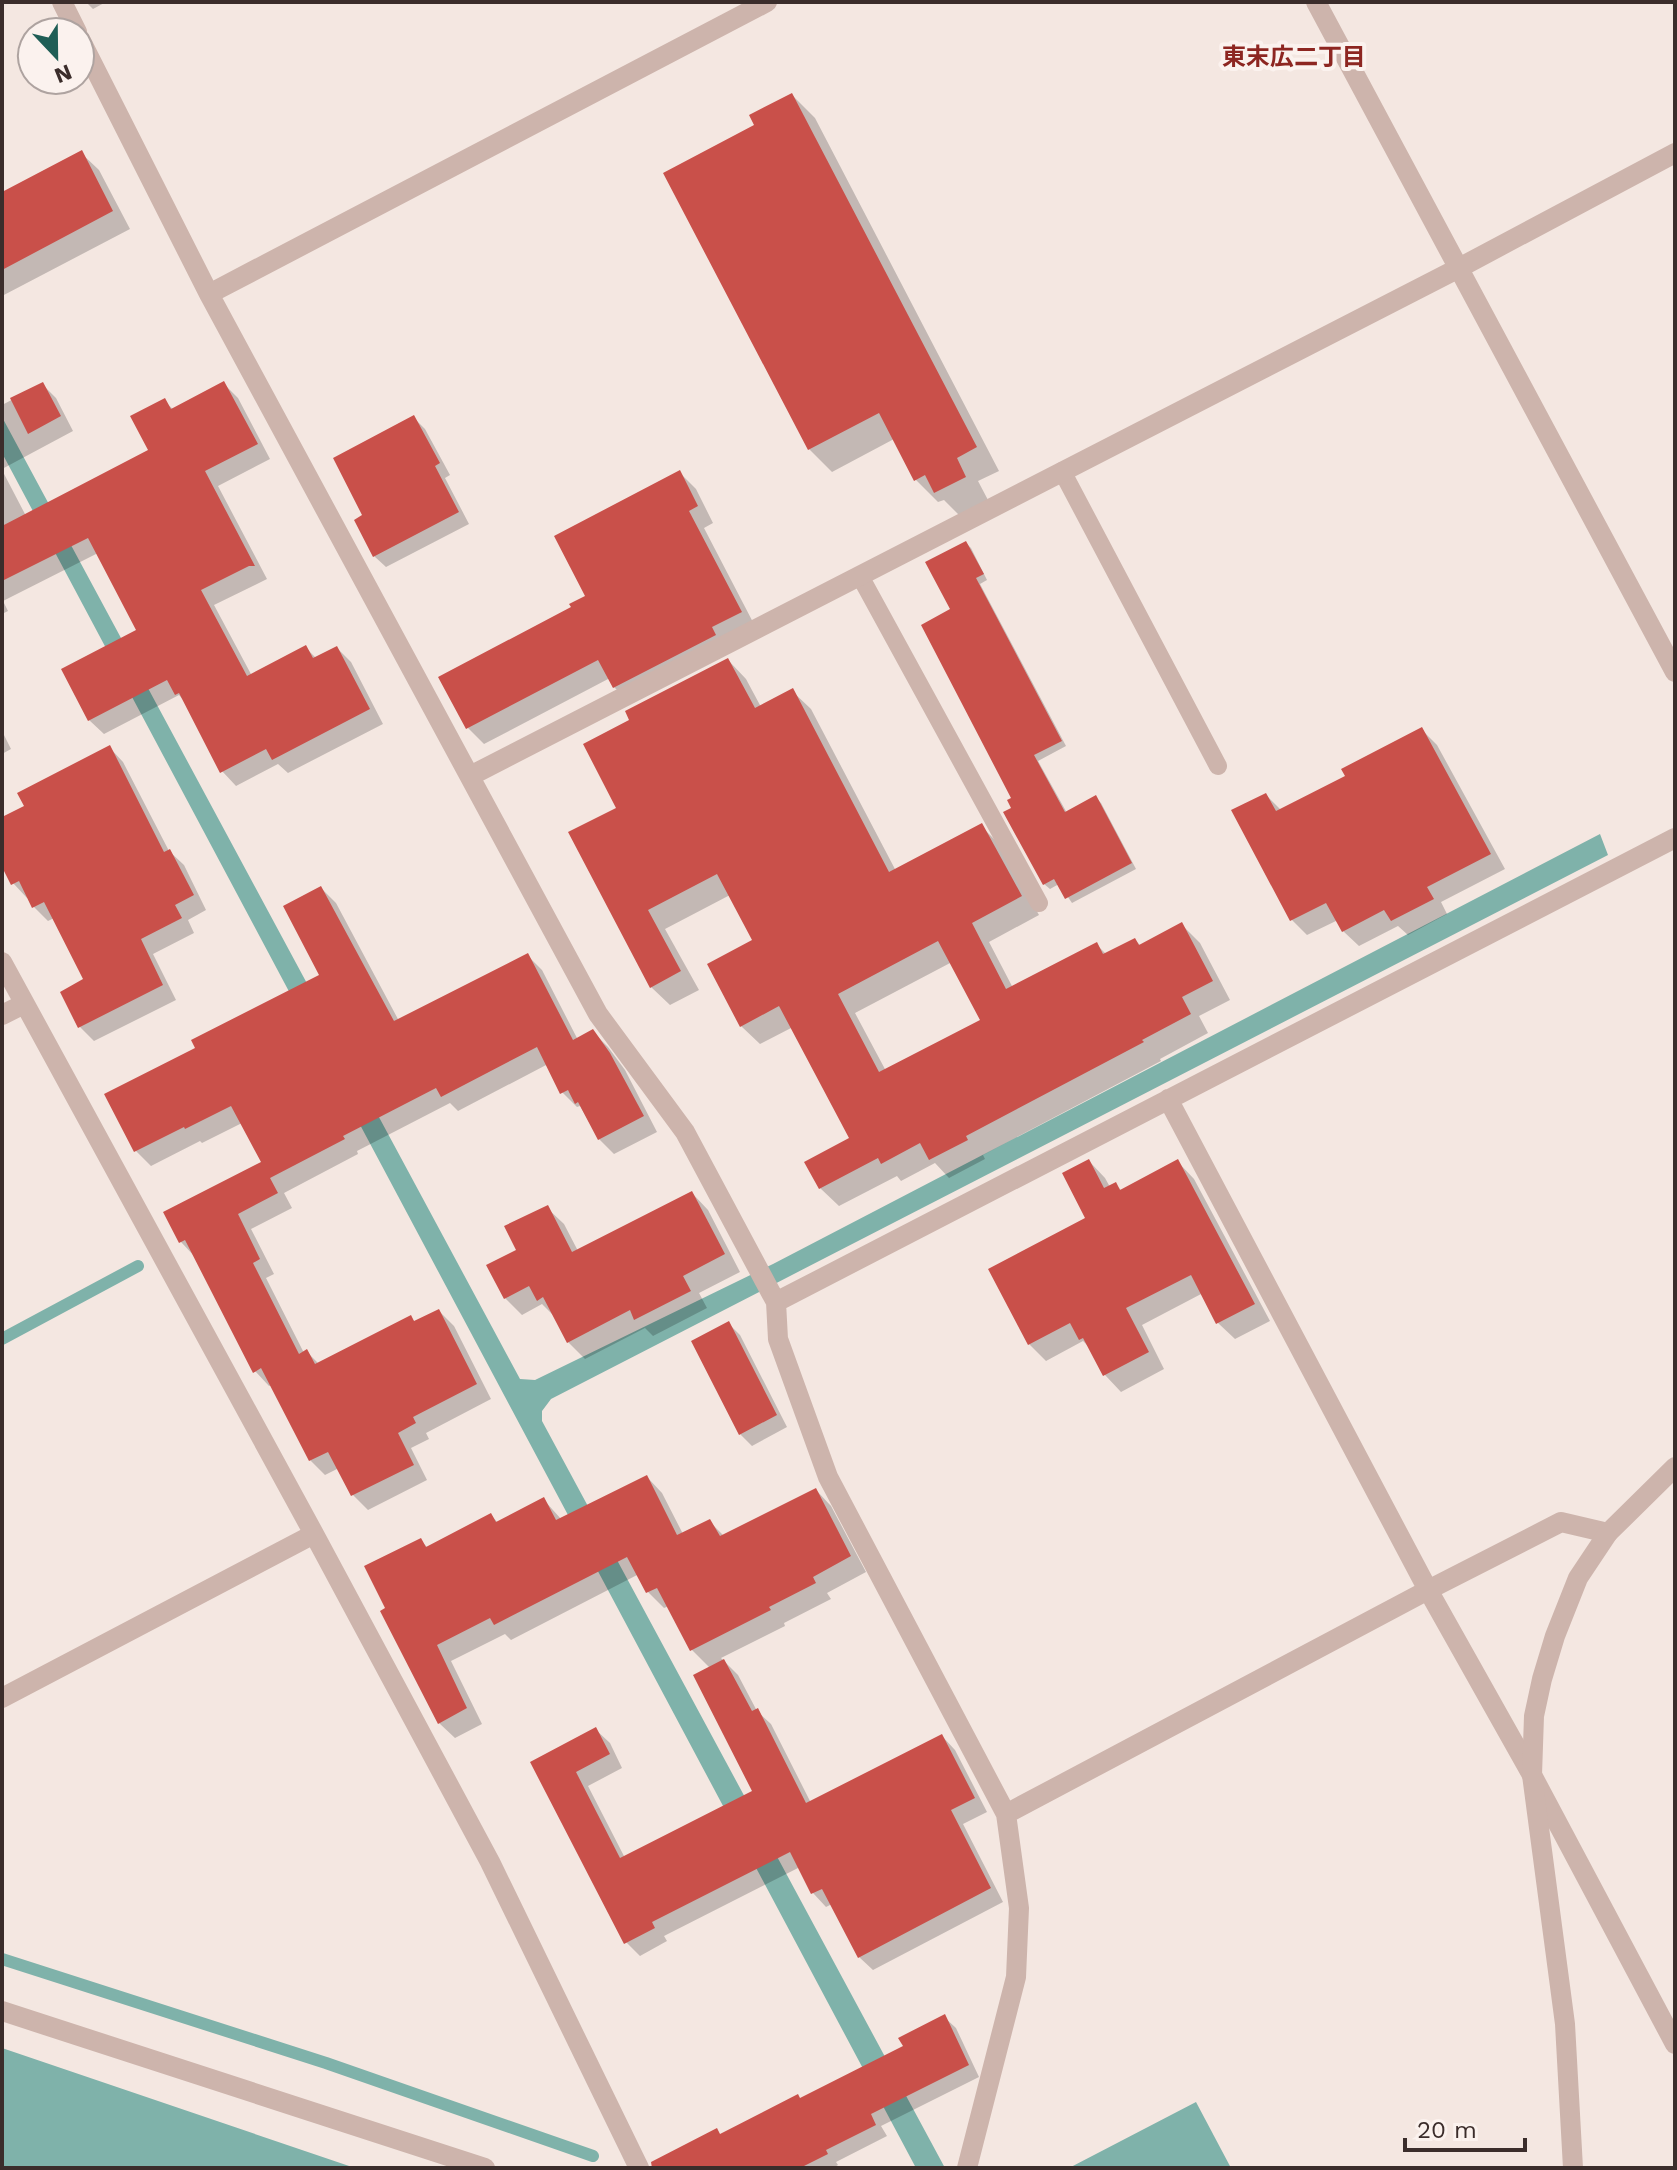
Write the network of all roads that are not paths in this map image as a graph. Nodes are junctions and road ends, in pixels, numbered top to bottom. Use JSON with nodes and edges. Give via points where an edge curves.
{"nodes":[{"id":1,"x":767,"y":2,"type":"edge"},
{"id":2,"x":1316,"y":2,"type":"edge"},
{"id":3,"x":96,"y":71,"type":"edge"},
{"id":4,"x":1675,"y":153,"type":"edge"},
{"id":5,"x":1457,"y":269,"type":"junction"},
{"id":6,"x":209,"y":294,"type":"junction"},
{"id":7,"x":1062,"y":471,"type":"junction"},
{"id":8,"x":860,"y":576,"type":"junction"},
{"id":9,"x":1675,"y":672,"type":"edge"},
{"id":10,"x":1218,"y":766,"type":"dead end"},
{"id":11,"x":470,"y":776,"type":"junction"},
{"id":12,"x":1675,"y":838,"type":"edge"},
{"id":13,"x":1039,"y":903,"type":"dead end"},
{"id":14,"x":2,"y":962,"type":"edge"},
{"id":15,"x":24,"y":1004,"type":"junction"},
{"id":16,"x":2,"y":1015,"type":"edge"},
{"id":17,"x":1168,"y":1099,"type":"junction"},
{"id":18,"x":773,"y":1296,"type":"junction"},
{"id":19,"x":1675,"y":1467,"type":"edge"},
{"id":20,"x":1608,"y":1533,"type":"junction"},
{"id":21,"x":314,"y":1534,"type":"junction"},
{"id":22,"x":1428,"y":1590,"type":"junction"},
{"id":23,"x":2,"y":1698,"type":"edge"},
{"id":24,"x":1532,"y":1775,"type":"junction"},
{"id":25,"x":1006,"y":1814,"type":"junction"},
{"id":26,"x":2,"y":2011,"type":"edge"},
{"id":27,"x":1675,"y":2044,"type":"edge"},
{"id":28,"x":485,"y":2168,"type":"edge"},
{"id":29,"x":639,"y":2168,"type":"edge"},
{"id":30,"x":967,"y":2168,"type":"edge"},
{"id":31,"x":1573,"y":2168,"type":"edge"}],
"edges":[{"from":1,"to":6,"type":"street"},
{"from":2,"to":5,"type":"street"},
{"from":3,"to":6,"type":"street"},
{"from":4,"to":5,"type":"street"},
{"from":5,"to":7,"type":"street"},
{"from":5,"to":9,"type":"street"},
{"from":6,"to":11,"type":"street"},
{"from":7,"to":8,"type":"street"},
{"from":7,"to":10,"type":"lane"},
{"from":8,"to":11,"type":"street"},
{"from":8,"to":13,"type":"lane"},
{"from":11,"to":18,"type":"street","via":[[598,1014],[685,1132]]},
{"from":12,"to":17,"type":"street"},
{"from":14,"to":15,"type":"street"},
{"from":15,"to":16,"type":"street"},
{"from":15,"to":21,"type":"street"},
{"from":17,"to":18,"type":"street"},
{"from":17,"to":22,"type":"street"},
{"from":18,"to":25,"type":"street","via":[[778,1339],[828,1477]]},
{"from":19,"to":20,"type":"street"},
{"from":20,"to":22,"type":"street","via":[[1561,1522]]},
{"from":20,"to":24,"type":"street","via":[[1578,1578],[1546,1665],[1534,1716]]},
{"from":21,"to":23,"type":"street"},
{"from":21,"to":29,"type":"street","via":[[490,1862]]},
{"from":22,"to":24,"type":"street"},
{"from":22,"to":25,"type":"street"},
{"from":24,"to":27,"type":"street"},
{"from":24,"to":31,"type":"street","via":[[1565,2024]]},
{"from":25,"to":30,"type":"street","via":[[1019,1908],[1016,1977]]},
{"from":26,"to":28,"type":"street"}]}
